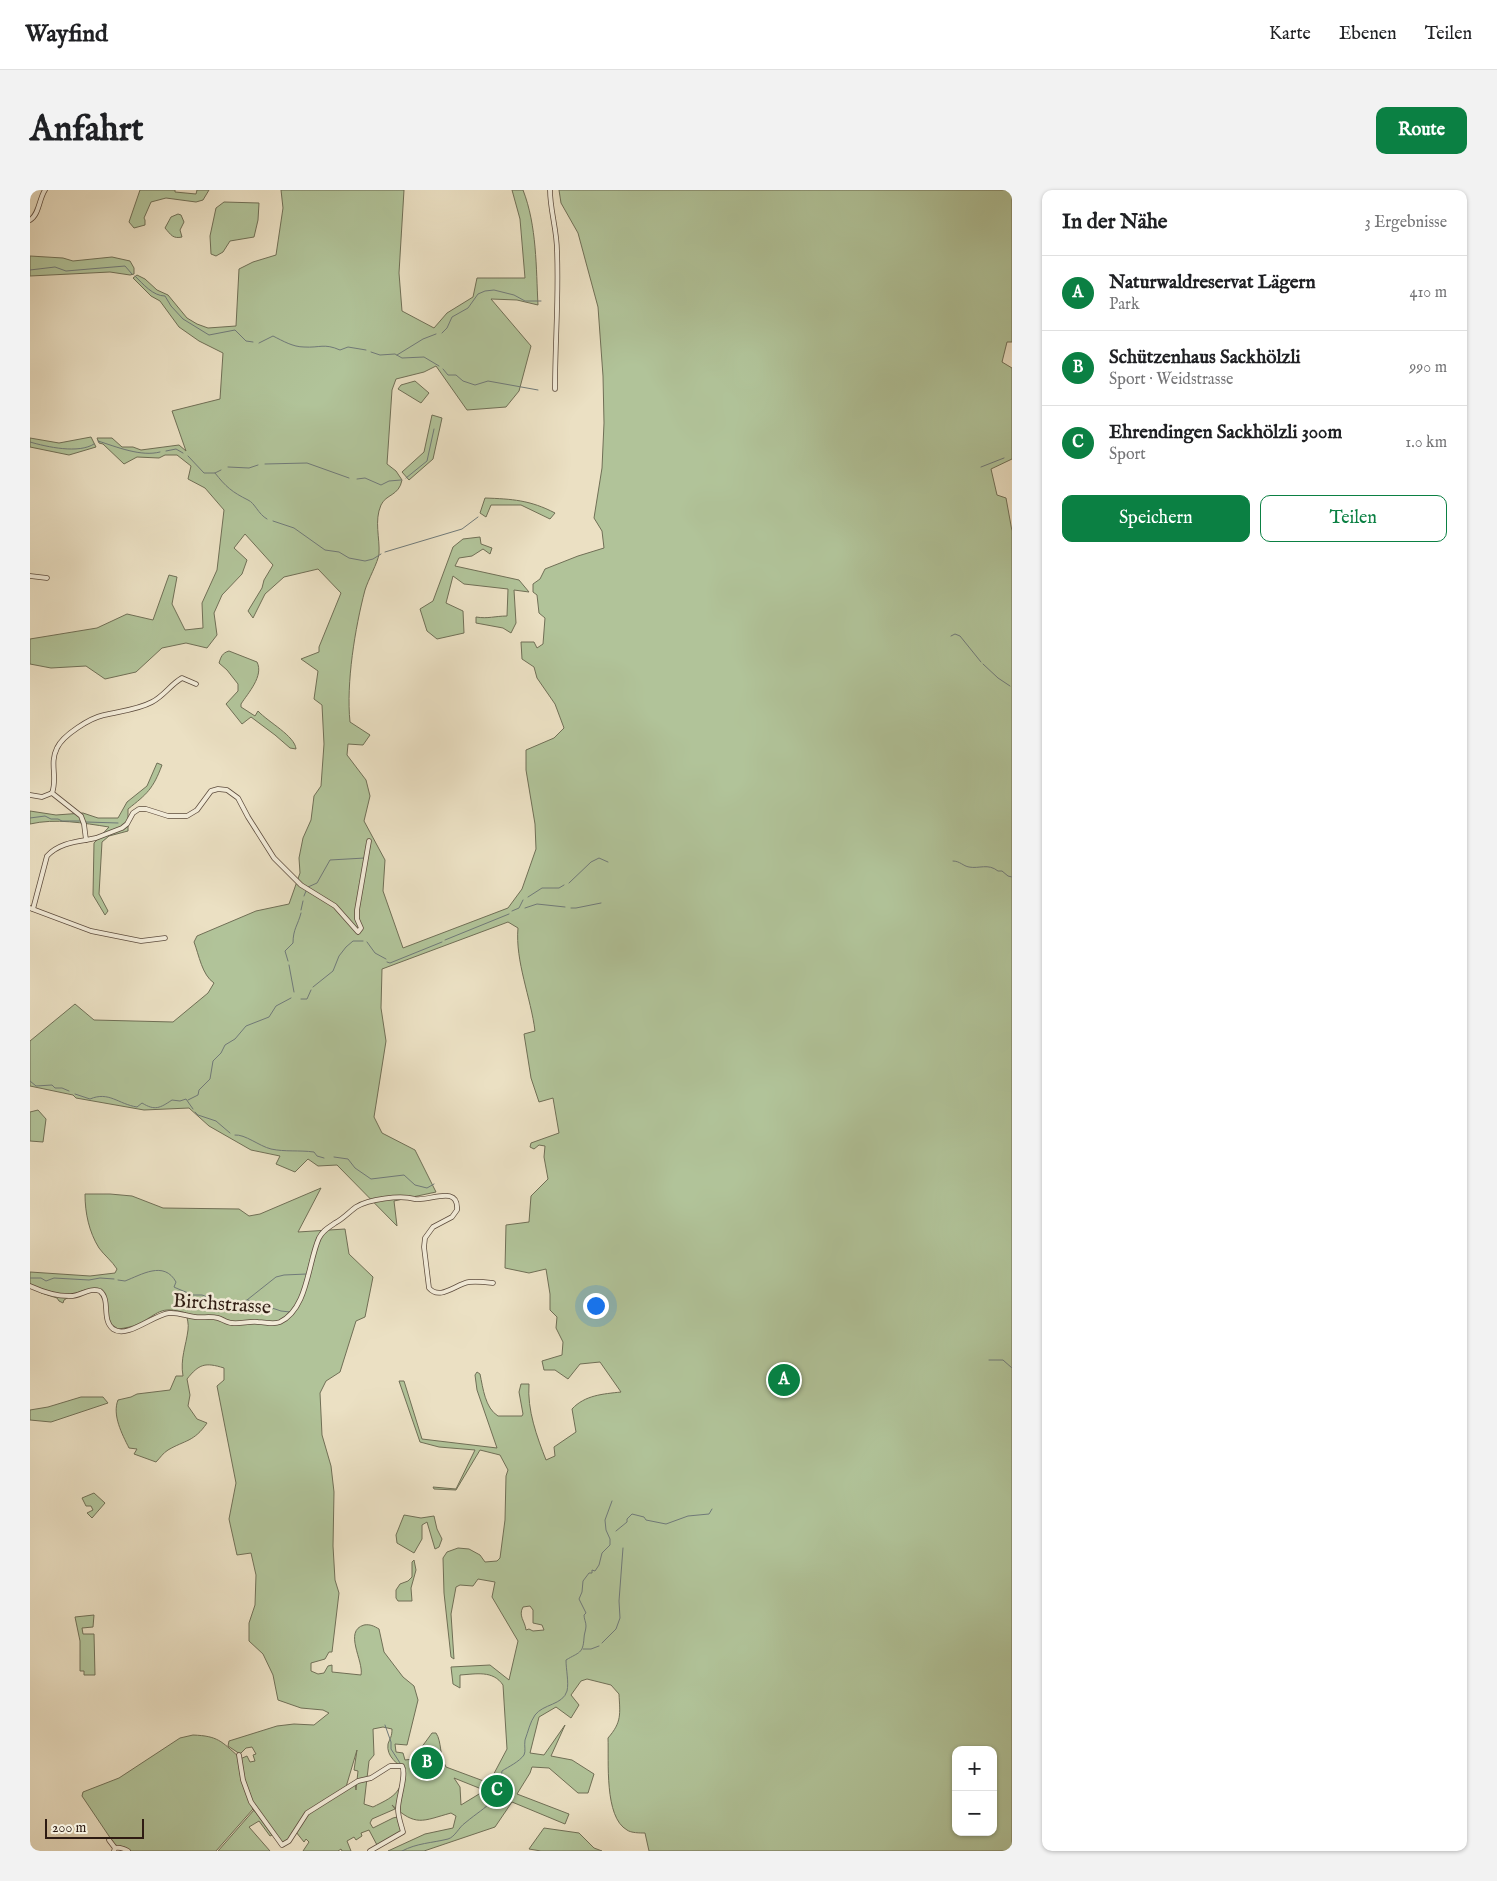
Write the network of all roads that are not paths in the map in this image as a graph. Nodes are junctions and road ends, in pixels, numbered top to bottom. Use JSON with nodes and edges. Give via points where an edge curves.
{"nodes":[{"id":1,"x":45,"y":190,"type":"edge"},
{"id":2,"x":550,"y":190,"type":"edge"},
{"id":3,"x":30,"y":220,"type":"edge"},
{"id":4,"x":555,"y":389,"type":"dead end"},
{"id":5,"x":30,"y":576,"type":"edge"},
{"id":6,"x":47,"y":578,"type":"dead end"},
{"id":7,"x":196,"y":684,"type":"dead end"},
{"id":8,"x":52,"y":793,"type":"junction"},
{"id":9,"x":30,"y":795,"type":"edge"},
{"id":10,"x":86,"y":840,"type":"junction"},
{"id":11,"x":369,"y":841,"type":"dead end"},
{"id":12,"x":31,"y":908,"type":"edge"},
{"id":13,"x":165,"y":938,"type":"dead end"},
{"id":14,"x":493,"y":1283,"type":"dead end"},
{"id":15,"x":30,"y":1286,"type":"edge"},
{"id":16,"x":239,"y":1755,"type":"dead end"},
{"id":17,"x":109,"y":1840,"type":"dead end"},
{"id":18,"x":114,"y":1850,"type":"edge"},
{"id":19,"x":128,"y":1851,"type":"edge"},
{"id":20,"x":370,"y":1851,"type":"edge"}],
"edges":[{"from":1,"to":3,"type":"street","via":[[38,202],[36,215]]},
{"from":2,"to":4,"type":"street","via":[[558,262]]},
{"from":5,"to":6,"type":"street"},
{"from":7,"to":8,"type":"street","via":[[182,678],[152,702],[99,716],[68,734],[53,758]]},
{"from":8,"to":9,"type":"street","via":[[42,797]]},
{"from":8,"to":10,"type":"street","via":[[80,814]]},
{"from":10,"to":11,"type":"street","via":[[122,828],[139,809],[168,816],[187,816],[197,810],[211,791],[227,790],[238,798],[274,858],[301,885],[335,906],[359,932],[362,928],[357,910]]},
{"from":10,"to":12,"type":"street","via":[[65,845],[47,856]]},
{"from":12,"to":13,"type":"street","via":[[90,931],[141,941]]},
{"from":14,"to":15,"type":"street","name":"Birchstrasse","via":[[469,1282],[439,1293],[433,1292],[429,1288],[425,1241],[432,1227],[455,1214],[456,1202],[449,1196],[420,1200],[402,1196],[367,1202],[327,1228],[317,1243],[299,1300],[289,1316],[276,1324],[232,1323],[171,1313],[120,1332],[108,1322],[105,1298],[100,1291],[68,1296]]},
{"from":16,"to":20,"type":"street","via":[[251,1802],[282,1845],[307,1813],[357,1781],[390,1766],[403,1767],[398,1808],[403,1832]]},
{"from":17,"to":18,"type":"street"},
{"from":18,"to":19,"type":"street","via":[[123,1848]]}]}
